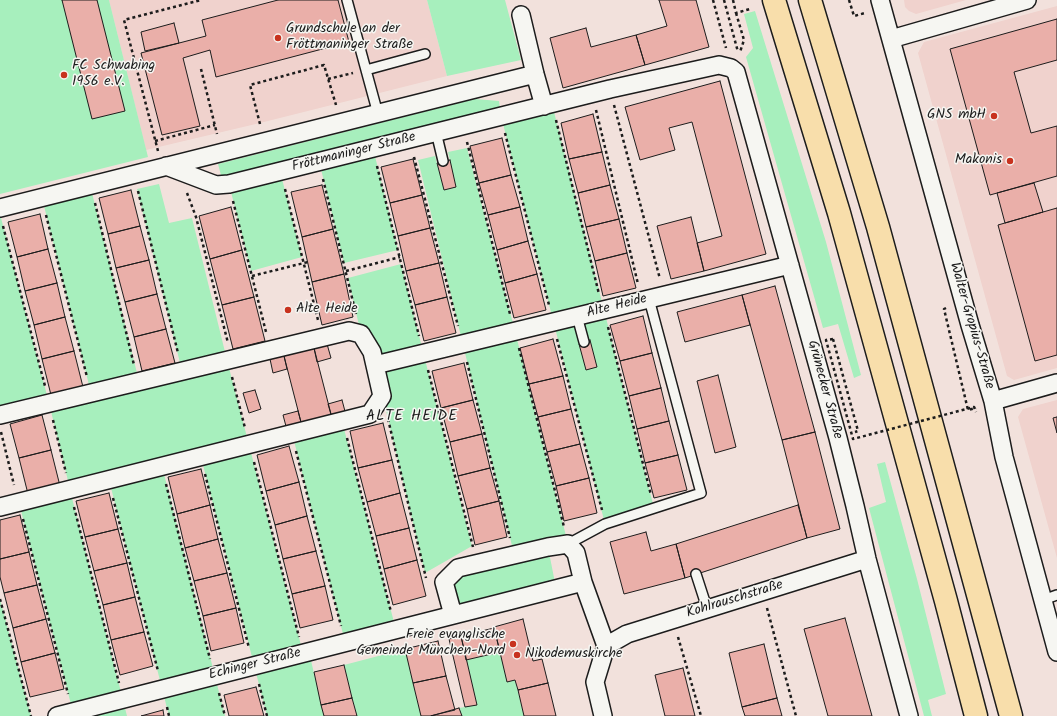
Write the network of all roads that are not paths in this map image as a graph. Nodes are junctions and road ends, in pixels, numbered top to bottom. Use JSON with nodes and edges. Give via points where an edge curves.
{"nodes":[{"id":1,"x":347,"y":0,"type":"edge"},
{"id":2,"x":774,"y":0,"type":"edge"},
{"id":3,"x":810,"y":0,"type":"edge"},
{"id":4,"x":880,"y":0,"type":"edge"},
{"id":5,"x":1027,"y":0,"type":"edge"},
{"id":6,"x":521,"y":15,"type":"dead end"},
{"id":7,"x":891,"y":39,"type":"junction"},
{"id":8,"x":425,"y":54,"type":"dead end"},
{"id":9,"x":731,"y":68,"type":"joint"},
{"id":10,"x":366,"y":70,"type":"junction"},
{"id":11,"x":535,"y":74,"type":"junction"},
{"id":12,"x":548,"y":105,"type":"junction"},
{"id":13,"x":378,"y":114,"type":"junction"},
{"id":14,"x":436,"y":132,"type":"junction"},
{"id":15,"x":443,"y":161,"type":"dead end"},
{"id":16,"x":169,"y":168,"type":"junction"},
{"id":17,"x":1,"y":215,"type":"edge"},
{"id":18,"x":790,"y":265,"type":"junction"},
{"id":19,"x":652,"y":298,"type":"junction"},
{"id":20,"x":577,"y":316,"type":"junction"},
{"id":21,"x":584,"y":342,"type":"dead end"},
{"id":22,"x":375,"y":365,"type":"junction"},
{"id":23,"x":1057,"y":383,"type":"edge"},
{"id":24,"x":992,"y":401,"type":"junction"},
{"id":25,"x":0,"y":415,"type":"edge"},
{"id":26,"x":0,"y":507,"type":"edge"},
{"id":27,"x":568,"y":544,"type":"junction"},
{"id":28,"x":867,"y":559,"type":"junction"},
{"id":29,"x":696,"y":574,"type":"dead end"},
{"id":30,"x":583,"y":582,"type":"junction"},
{"id":31,"x":1050,"y":598,"type":"edge"},
{"id":32,"x":707,"y":608,"type":"junction"},
{"id":33,"x":453,"y":615,"type":"junction"},
{"id":34,"x":606,"y":646,"type":"junction"},
{"id":35,"x":1057,"y":652,"type":"edge"},
{"id":36,"x":57,"y":716,"type":"edge"},
{"id":37,"x":603,"y":716,"type":"edge"},
{"id":38,"x":909,"y":716,"type":"edge"},
{"id":39,"x":976,"y":716,"type":"edge"},
{"id":40,"x":1011,"y":716,"type":"edge"}],
"edges":[{"from":1,"to":10,"type":"lane"},
{"from":2,"to":39,"type":"highway","via":[[838,213]]},
{"from":3,"to":40,"type":"highway","via":[[878,227]]},
{"from":4,"to":7,"type":"street","name":"Walter-Gropius-Straße"},
{"from":5,"to":7,"type":"street"},
{"from":6,"to":11,"type":"street"},
{"from":7,"to":24,"type":"street","name":"Walter-Gropius-Straße"},
{"from":8,"to":10,"type":"lane"},
{"from":9,"to":12,"type":"street","name":"Fröttmaninger Straße","via":[[719,65]]},
{"from":9,"to":18,"type":"street","name":"Grünecker Straße","via":[[736,72]]},
{"from":10,"to":13,"type":"lane"},
{"from":11,"to":12,"type":"street"},
{"from":11,"to":13,"type":"street"},
{"from":12,"to":14,"type":"street","name":"Fröttmaninger Straße"},
{"from":13,"to":16,"type":"street","via":[[222,152]]},
{"from":14,"to":15,"type":"lane"},
{"from":14,"to":16,"type":"street","name":"Fröttmaninger Straße","via":[[229,184],[216,185]]},
{"from":16,"to":17,"type":"street","via":[[134,174],[42,198]]},
{"from":18,"to":19,"type":"street","name":"Alte Heide"},
{"from":18,"to":28,"type":"street","name":"Grünecker Straße","via":[[838,438]]},
{"from":19,"to":20,"type":"street","name":"Alte Heide"},
{"from":19,"to":27,"type":"lane","via":[[702,493],[605,524]]},
{"from":20,"to":21,"type":"lane"},
{"from":20,"to":22,"type":"street","name":"Alte Heide"},
{"from":22,"to":25,"type":"street","via":[[372,352],[361,334],[349,331]]},
{"from":22,"to":26,"type":"street","via":[[382,396],[370,414]]},
{"from":23,"to":24,"type":"street"},
{"from":24,"to":31,"type":"street","name":"Walter-Gropius-Straße","via":[[1004,457]]},
{"from":27,"to":30,"type":"street","via":[[576,553]]},
{"from":27,"to":33,"type":"street","via":[[458,568],[444,582]]},
{"from":28,"to":32,"type":"street","name":"Kohlrauschstraße"},
{"from":28,"to":38,"type":"street","name":"Grünecker Straße"},
{"from":29,"to":32,"type":"lane"},
{"from":30,"to":33,"type":"street","name":"Echinger Straße"},
{"from":30,"to":34,"type":"street"},
{"from":31,"to":35,"type":"street","name":"Walter-Gropius-Straße"},
{"from":32,"to":34,"type":"street","name":"Kohlrauschstraße","via":[[627,634]]},
{"from":33,"to":36,"type":"street","name":"Echinger Straße"},
{"from":34,"to":37,"type":"street","via":[[595,682]]}]}
